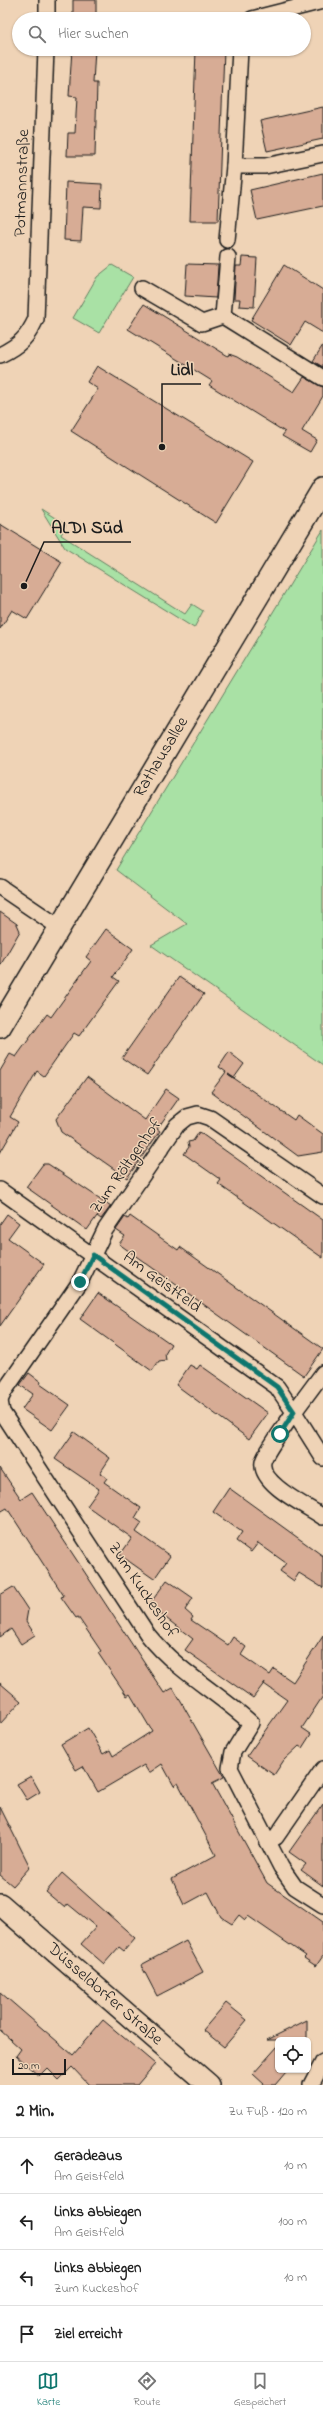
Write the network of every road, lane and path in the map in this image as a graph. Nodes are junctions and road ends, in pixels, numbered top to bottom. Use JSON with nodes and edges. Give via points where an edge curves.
{"nodes":[{"id":1,"x":48,"y":0,"type":"edge"},
{"id":2,"x":323,"y":1,"type":"edge"},
{"id":3,"x":47,"y":12,"type":"edge"},
{"id":4,"x":280,"y":12,"type":"edge"},
{"id":5,"x":46,"y":56,"type":"edge"},
{"id":6,"x":240,"y":56,"type":"edge"},
{"id":7,"x":323,"y":154,"type":"edge"},
{"id":8,"x":234,"y":166,"type":"junction"},
{"id":9,"x":227,"y":240,"type":"dead end"},
{"id":10,"x":228,"y":257,"type":"dead end"},
{"id":11,"x":142,"y":288,"type":"dead end"},
{"id":12,"x":223,"y":316,"type":"junction"},
{"id":13,"x":0,"y":355,"type":"edge"},
{"id":14,"x":323,"y":378,"type":"edge"},
{"id":15,"x":323,"y":488,"type":"edge"},
{"id":16,"x":0,"y":887,"type":"edge"},
{"id":17,"x":59,"y":927,"type":"junction"},
{"id":18,"x":0,"y":1027,"type":"edge"},
{"id":19,"x":0,"y":1190,"type":"edge"},
{"id":20,"x":323,"y":1196,"type":"edge"},
{"id":21,"x":93,"y":1255,"type":"junction"},
{"id":22,"x":323,"y":1373,"type":"edge"},
{"id":23,"x":0,"y":1400,"type":"edge"},
{"id":24,"x":294,"y":1412,"type":"junction"},
{"id":25,"x":323,"y":1458,"type":"edge"},
{"id":26,"x":323,"y":1517,"type":"edge"},
{"id":27,"x":323,"y":1769,"type":"edge"},
{"id":28,"x":268,"y":1842,"type":"junction"},
{"id":29,"x":0,"y":1904,"type":"edge"},
{"id":30,"x":323,"y":1905,"type":"edge"},
{"id":31,"x":323,"y":2062,"type":"edge"},
{"id":32,"x":209,"y":2085,"type":"edge"},
{"id":33,"x":311,"y":2085,"type":"edge"}],
"edges":[{"from":1,"to":3,"type":"street"},
{"from":2,"to":4,"type":"street"},
{"from":5,"to":13,"type":"street","name":"Potmannstraße","via":[[36,319],[30,332],[17,346]]},
{"from":6,"to":8,"type":"street"},
{"from":7,"to":8,"type":"street","via":[[265,166]]},
{"from":8,"to":9,"type":"street"},
{"from":10,"to":12,"type":"street"},
{"from":11,"to":12,"type":"street","via":[[202,323]]},
{"from":12,"to":14,"type":"street"},
{"from":15,"to":17,"type":"main road","name":"Rathausallee"},
{"from":16,"to":17,"type":"street"},
{"from":17,"to":18,"type":"main road","name":"Rathausallee"},
{"from":19,"to":21,"type":"street","name":"Am Geistfeld"},
{"from":20,"to":21,"type":"street","name":"Zum Röltgenhof","via":[[210,1118],[198,1114],[177,1125],[105,1230]]},
{"from":21,"to":23,"type":"street","name":"Zum Kuckeshof","via":[[80,1282]]},
{"from":21,"to":24,"type":"street","name":"Am Geistfeld","via":[[277,1387]]},
{"from":22,"to":24,"type":"street"},
{"from":23,"to":28,"type":"street","name":"Zum Kuckeshof","via":[[2,1412],[148,1635],[164,1655],[227,1701],[251,1723],[233,1752],[230,1768]]},
{"from":24,"to":25,"type":"street","name":"Am Geistfeld"},
{"from":24,"to":26,"type":"street","via":[[263,1461],[264,1474],[271,1483]]},
{"from":27,"to":28,"type":"street","via":[[276,1838]]},
{"from":28,"to":30,"type":"street","name":"Zum Kuckeshof","via":[[281,1868],[295,1887]]},
{"from":29,"to":32,"type":"main road","name":"Düsseldorfer Straße"},
{"from":31,"to":33,"type":"street"}]}
